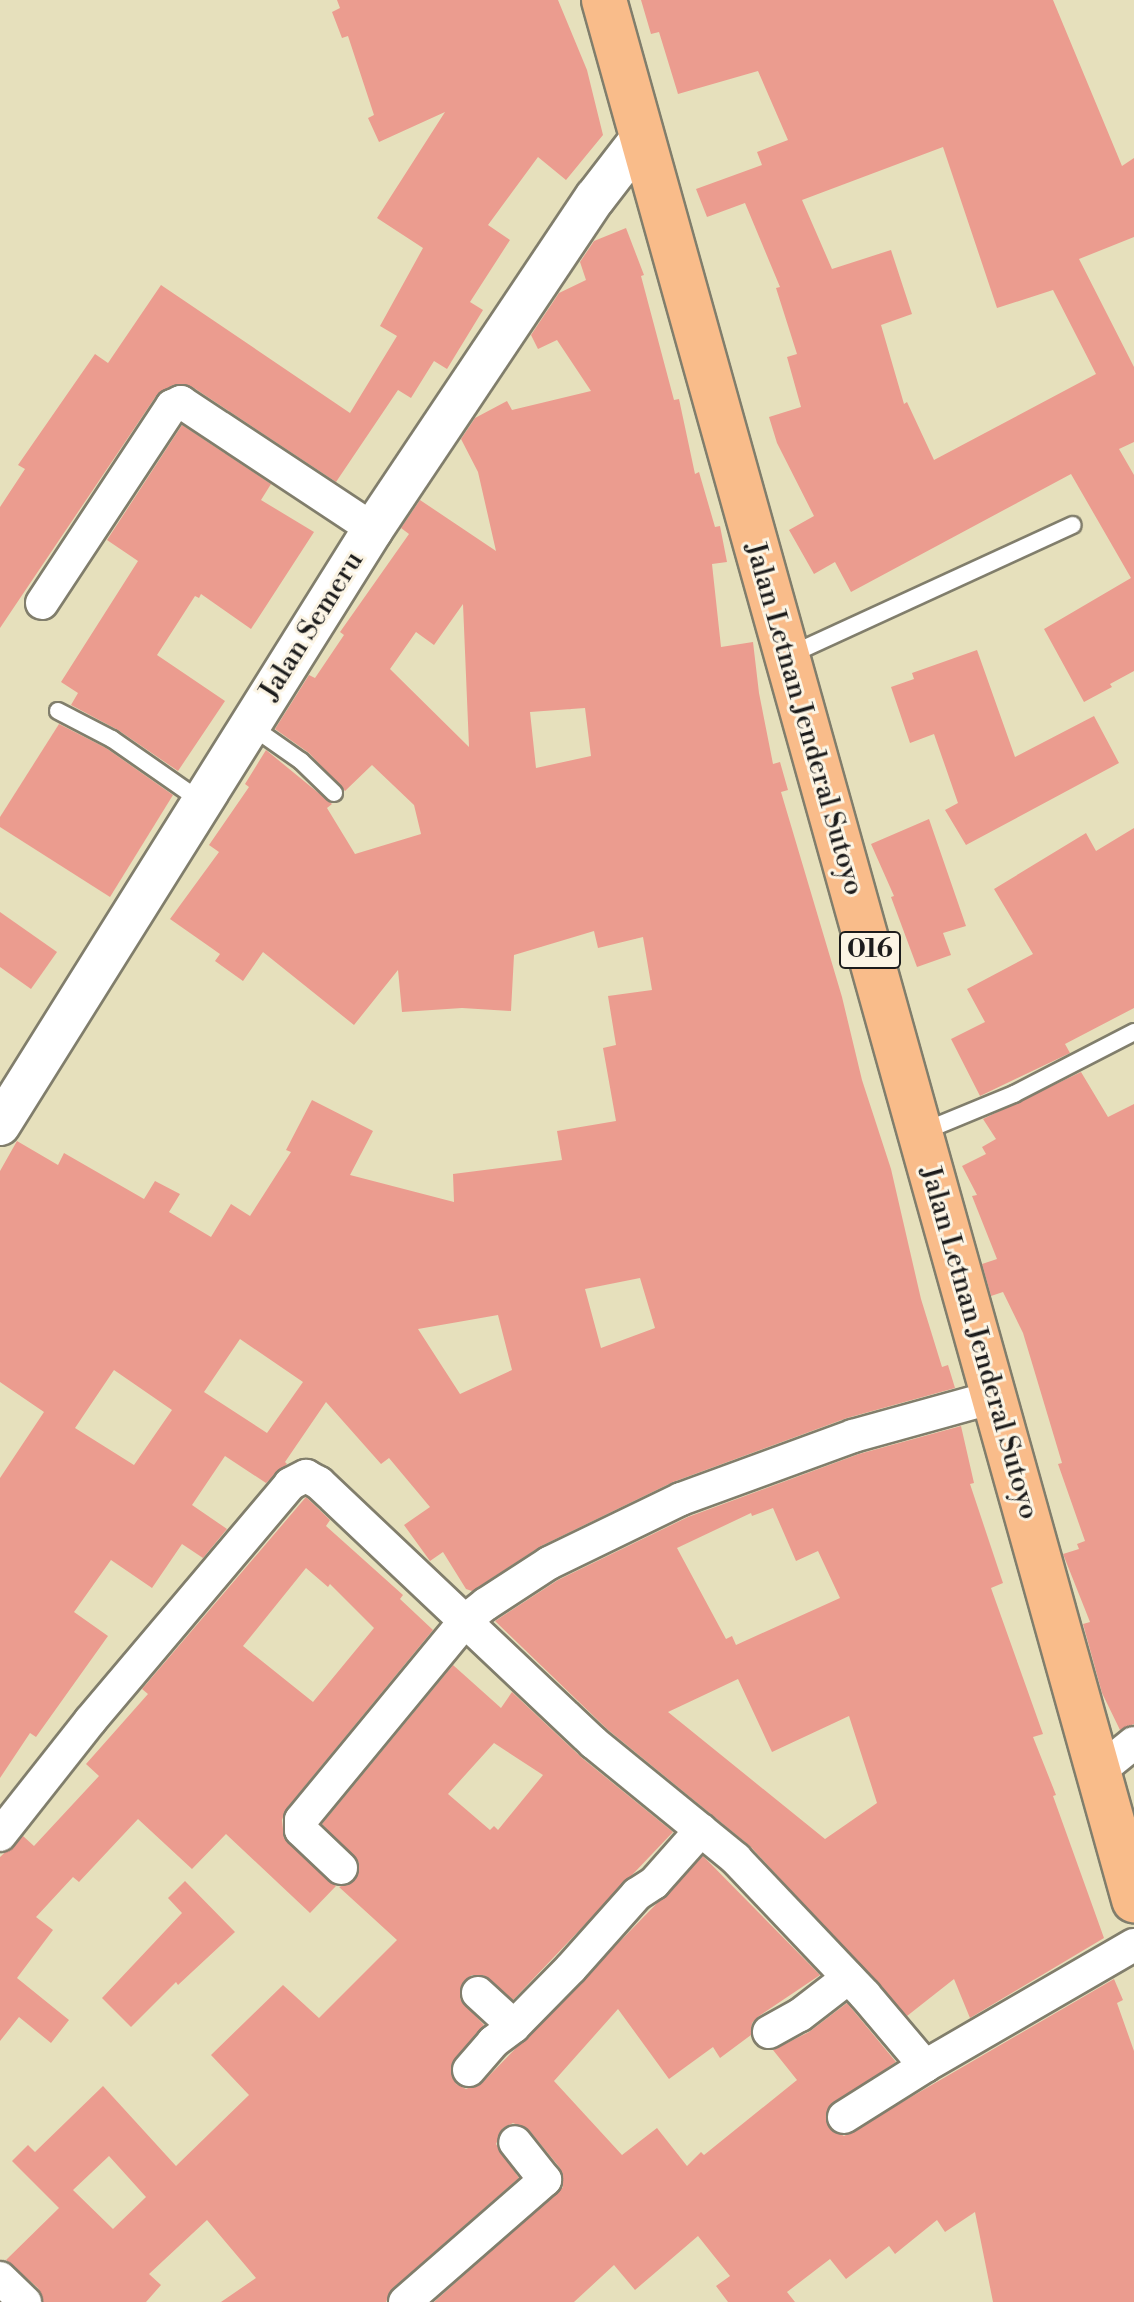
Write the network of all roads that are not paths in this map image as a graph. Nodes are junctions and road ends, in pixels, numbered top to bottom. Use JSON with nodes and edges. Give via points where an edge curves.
{"nodes":[{"id":1,"x":604,"y":0,"type":"edge"},
{"id":2,"x":642,"y":137,"type":"junction"},
{"id":3,"x":1073,"y":525,"type":"dead end"},
{"id":4,"x":373,"y":529,"type":"junction"},
{"id":5,"x":42,"y":603,"type":"dead end"},
{"id":6,"x":785,"y":657,"type":"junction"},
{"id":7,"x":58,"y":711,"type":"dead end"},
{"id":8,"x":249,"y":725,"type":"junction"},
{"id":9,"x":334,"y":793,"type":"dead end"},
{"id":10,"x":201,"y":801,"type":"junction"},
{"id":11,"x":1134,"y":1032,"type":"edge"},
{"id":12,"x":0,"y":1125,"type":"edge"},
{"id":13,"x":920,"y":1133,"type":"junction"},
{"id":14,"x":994,"y":1397,"type":"junction"},
{"id":15,"x":466,"y":1620,"type":"junction"},
{"id":16,"x":1134,"y":1743,"type":"edge"},
{"id":17,"x":1098,"y":1772,"type":"junction"},
{"id":18,"x":701,"y":1830,"type":"junction"},
{"id":19,"x":0,"y":1835,"type":"edge"},
{"id":20,"x":341,"y":1868,"type":"dead end"},
{"id":21,"x":1134,"y":1900,"type":"edge"},
{"id":22,"x":1134,"y":1945,"type":"edge"},
{"id":23,"x":848,"y":1978,"type":"junction"},
{"id":24,"x":478,"y":1993,"type":"dead end"},
{"id":25,"x":514,"y":2026,"type":"junction"},
{"id":26,"x":769,"y":2032,"type":"dead end"},
{"id":27,"x":925,"y":2066,"type":"junction"},
{"id":28,"x":469,"y":2070,"type":"dead end"},
{"id":29,"x":844,"y":2117,"type":"dead end"},
{"id":30,"x":515,"y":2142,"type":"dead end"},
{"id":31,"x":0,"y":2278,"type":"edge"},
{"id":32,"x":25,"y":2302,"type":"edge"},
{"id":33,"x":405,"y":2302,"type":"edge"}],
"edges":[{"from":1,"to":2,"type":"main road","name":"Jalan Letnan Jenderal Sutoyo","number":"016"},
{"from":2,"to":4,"type":"street","name":"Jalan Semeru","via":[[595,198]]},
{"from":2,"to":6,"type":"main road","name":"Jalan Letnan Jenderal Sutoyo","number":"016"},
{"from":3,"to":6,"type":"lane"},
{"from":4,"to":5,"type":"street","via":[[181,402],[172,406]]},
{"from":4,"to":8,"type":"street","name":"Jalan Semeru"},
{"from":6,"to":13,"type":"main road","name":"Jalan Letnan Jenderal Sutoyo","number":"016"},
{"from":7,"to":10,"type":"lane","via":[[112,739]]},
{"from":8,"to":9,"type":"lane","via":[[301,761]]},
{"from":8,"to":10,"type":"street","name":"Jalan Semeru"},
{"from":10,"to":12,"type":"street","name":"Jalan Semeru"},
{"from":11,"to":13,"type":"lane","via":[[1014,1094]]},
{"from":13,"to":14,"type":"main road","name":"Jalan Letnan Jenderal Sutoyo","number":"016"},
{"from":14,"to":15,"type":"street","via":[[853,1436],[681,1499],[549,1563]]},
{"from":14,"to":17,"type":"main road","name":"Jalan Letnan Jenderal Sutoyo","number":"016"},
{"from":15,"to":18,"type":"street","via":[[594,1743]]},
{"from":15,"to":19,"type":"street","via":[[319,1483],[297,1478]]},
{"from":15,"to":20,"type":"street","via":[[301,1820],[301,1830]]},
{"from":16,"to":17,"type":"street"},
{"from":17,"to":21,"type":"main road","name":"Jalan Letnan Jenderal Sutoyo","number":"016"},
{"from":18,"to":23,"type":"street","via":[[760,1882]]},
{"from":18,"to":25,"type":"street"},
{"from":22,"to":27,"type":"street"},
{"from":23,"to":26,"type":"street"},
{"from":23,"to":27,"type":"street"},
{"from":24,"to":25,"type":"street"},
{"from":25,"to":28,"type":"street"},
{"from":27,"to":29,"type":"street"},
{"from":30,"to":33,"type":"street","via":[[545,2180]]},
{"from":31,"to":32,"type":"street"}]}
